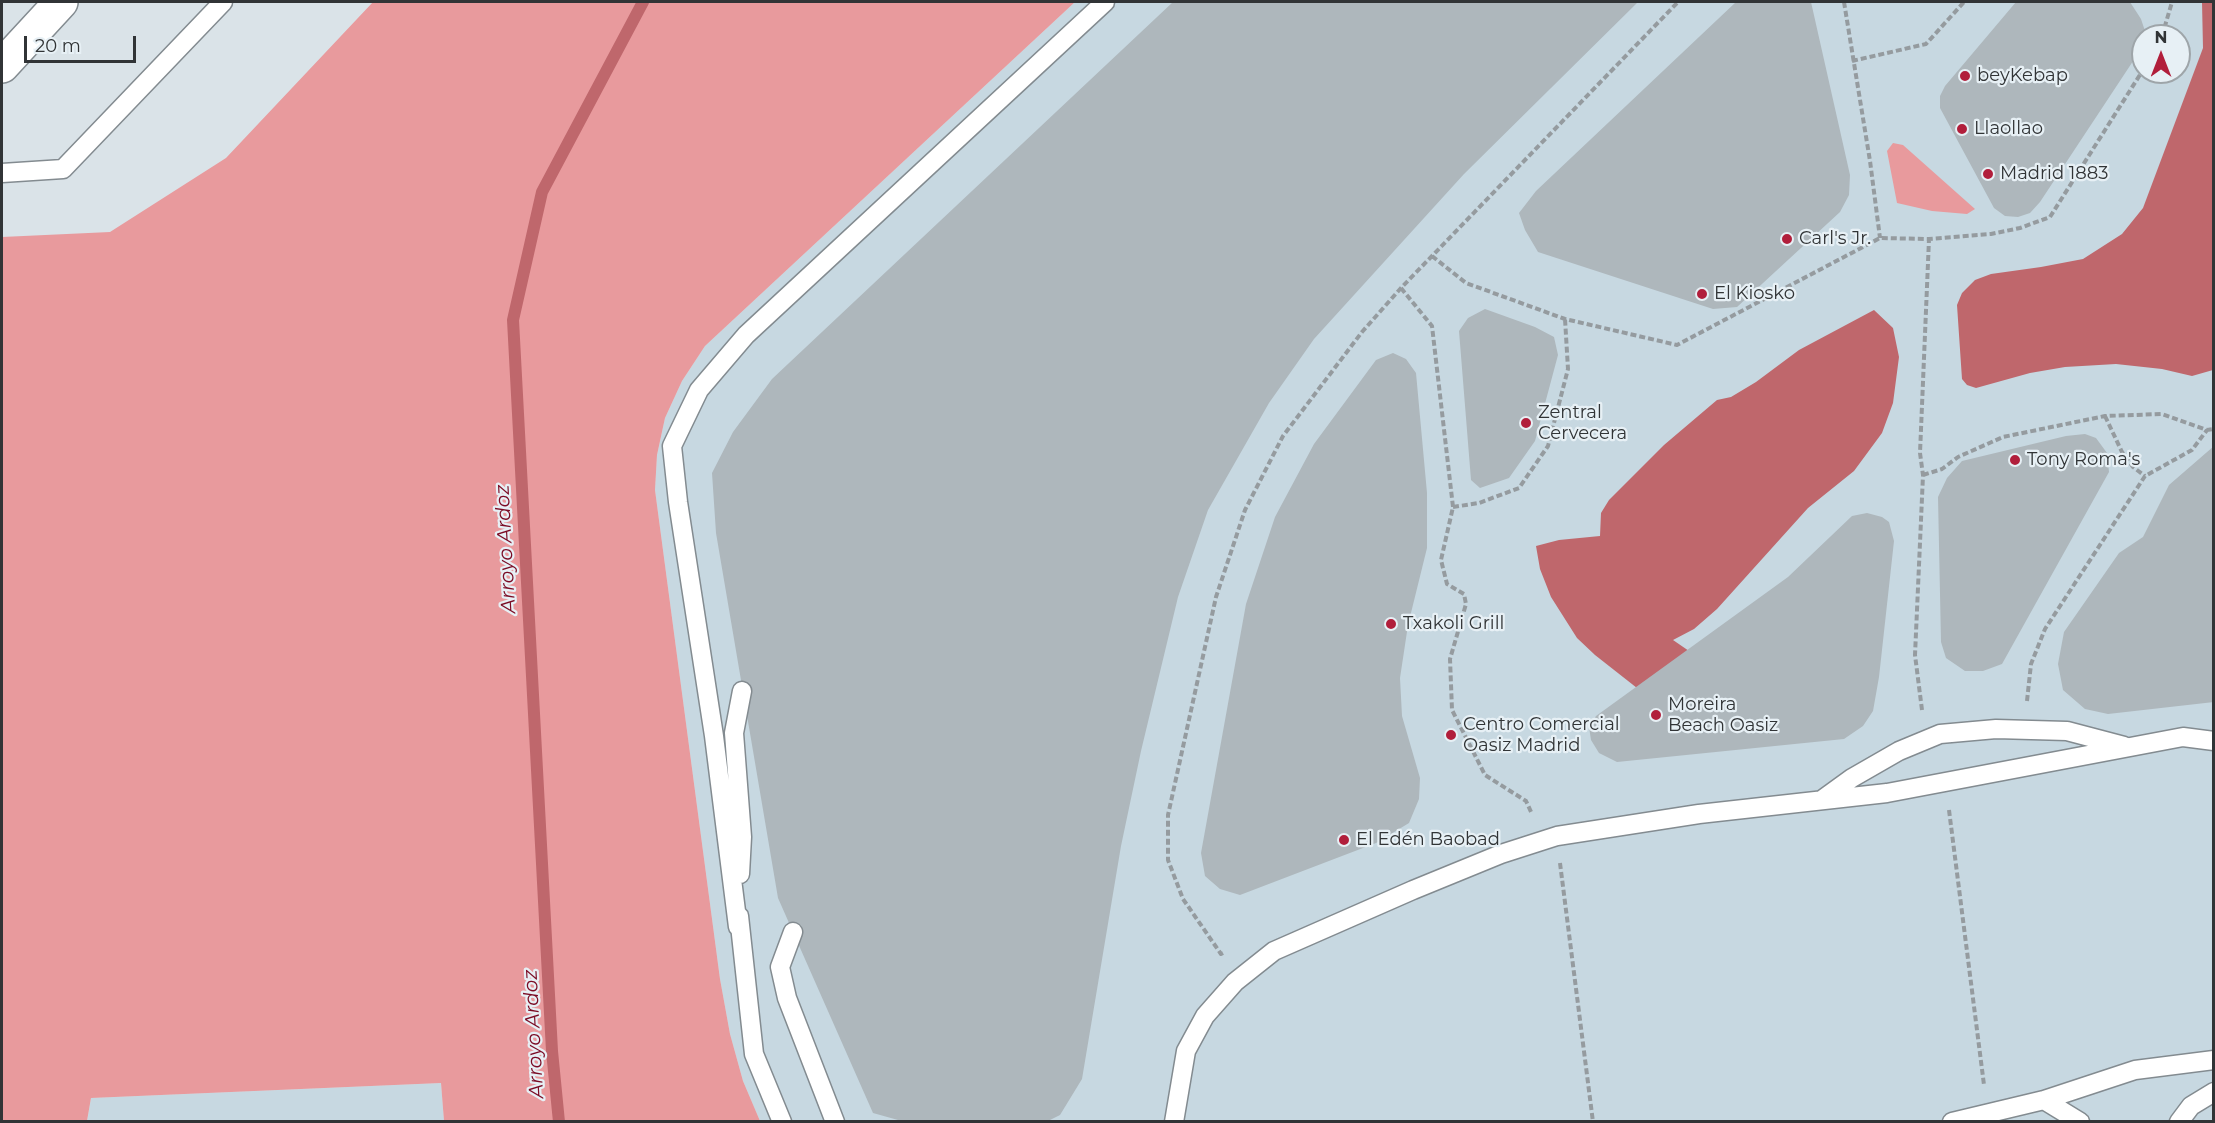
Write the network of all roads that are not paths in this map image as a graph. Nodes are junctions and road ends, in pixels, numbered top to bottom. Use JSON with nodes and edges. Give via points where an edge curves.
{"nodes":[{"id":1,"x":61,"y":2,"type":"edge"},
{"id":2,"x":223,"y":2,"type":"edge"},
{"id":3,"x":1105,"y":2,"type":"edge"},
{"id":4,"x":2,"y":66,"type":"edge"},
{"id":5,"x":2,"y":173,"type":"edge"},
{"id":6,"x":742,"y":691,"type":"dead end"},
{"id":7,"x":2214,"y":741,"type":"edge"},
{"id":8,"x":2128,"y":748,"type":"junction"},
{"id":9,"x":1822,"y":800,"type":"junction"},
{"id":10,"x":738,"y":927,"type":"junction"},
{"id":11,"x":793,"y":932,"type":"dead end"},
{"id":12,"x":2214,"y":1060,"type":"edge"},
{"id":13,"x":2214,"y":1092,"type":"edge"},
{"id":14,"x":2044,"y":1100,"type":"junction"},
{"id":15,"x":782,"y":1122,"type":"edge"},
{"id":16,"x":836,"y":1122,"type":"edge"},
{"id":17,"x":1174,"y":1122,"type":"edge"},
{"id":18,"x":1952,"y":1122,"type":"edge"},
{"id":19,"x":2080,"y":1122,"type":"edge"},
{"id":20,"x":2179,"y":1122,"type":"edge"}],
"edges":[{"from":1,"to":4,"type":"street"},
{"from":2,"to":5,"type":"lane","via":[[63,169]]},
{"from":3,"to":10,"type":"lane","via":[[746,335],[699,390],[672,446]]},
{"from":6,"to":10,"type":"lane","via":[[734,733],[742,837]]},
{"from":7,"to":8,"type":"lane","via":[[2183,737]]},
{"from":8,"to":9,"type":"lane","via":[[1887,793]]},
{"from":8,"to":9,"type":"lane","via":[[2067,731],[1996,729],[1940,735],[1899,751]]},
{"from":9,"to":17,"type":"lane","via":[[1557,836],[1424,885],[1274,951],[1235,982],[1205,1016],[1186,1051]]},
{"from":10,"to":15,"type":"lane","via":[[754,1054]]},
{"from":11,"to":16,"type":"lane","via":[[780,968],[787,998]]},
{"from":12,"to":14,"type":"lane","via":[[2134,1070]]},
{"from":13,"to":20,"type":"lane","via":[[2191,1106]]},
{"from":14,"to":18,"type":"lane"},
{"from":14,"to":19,"type":"lane"}]}
